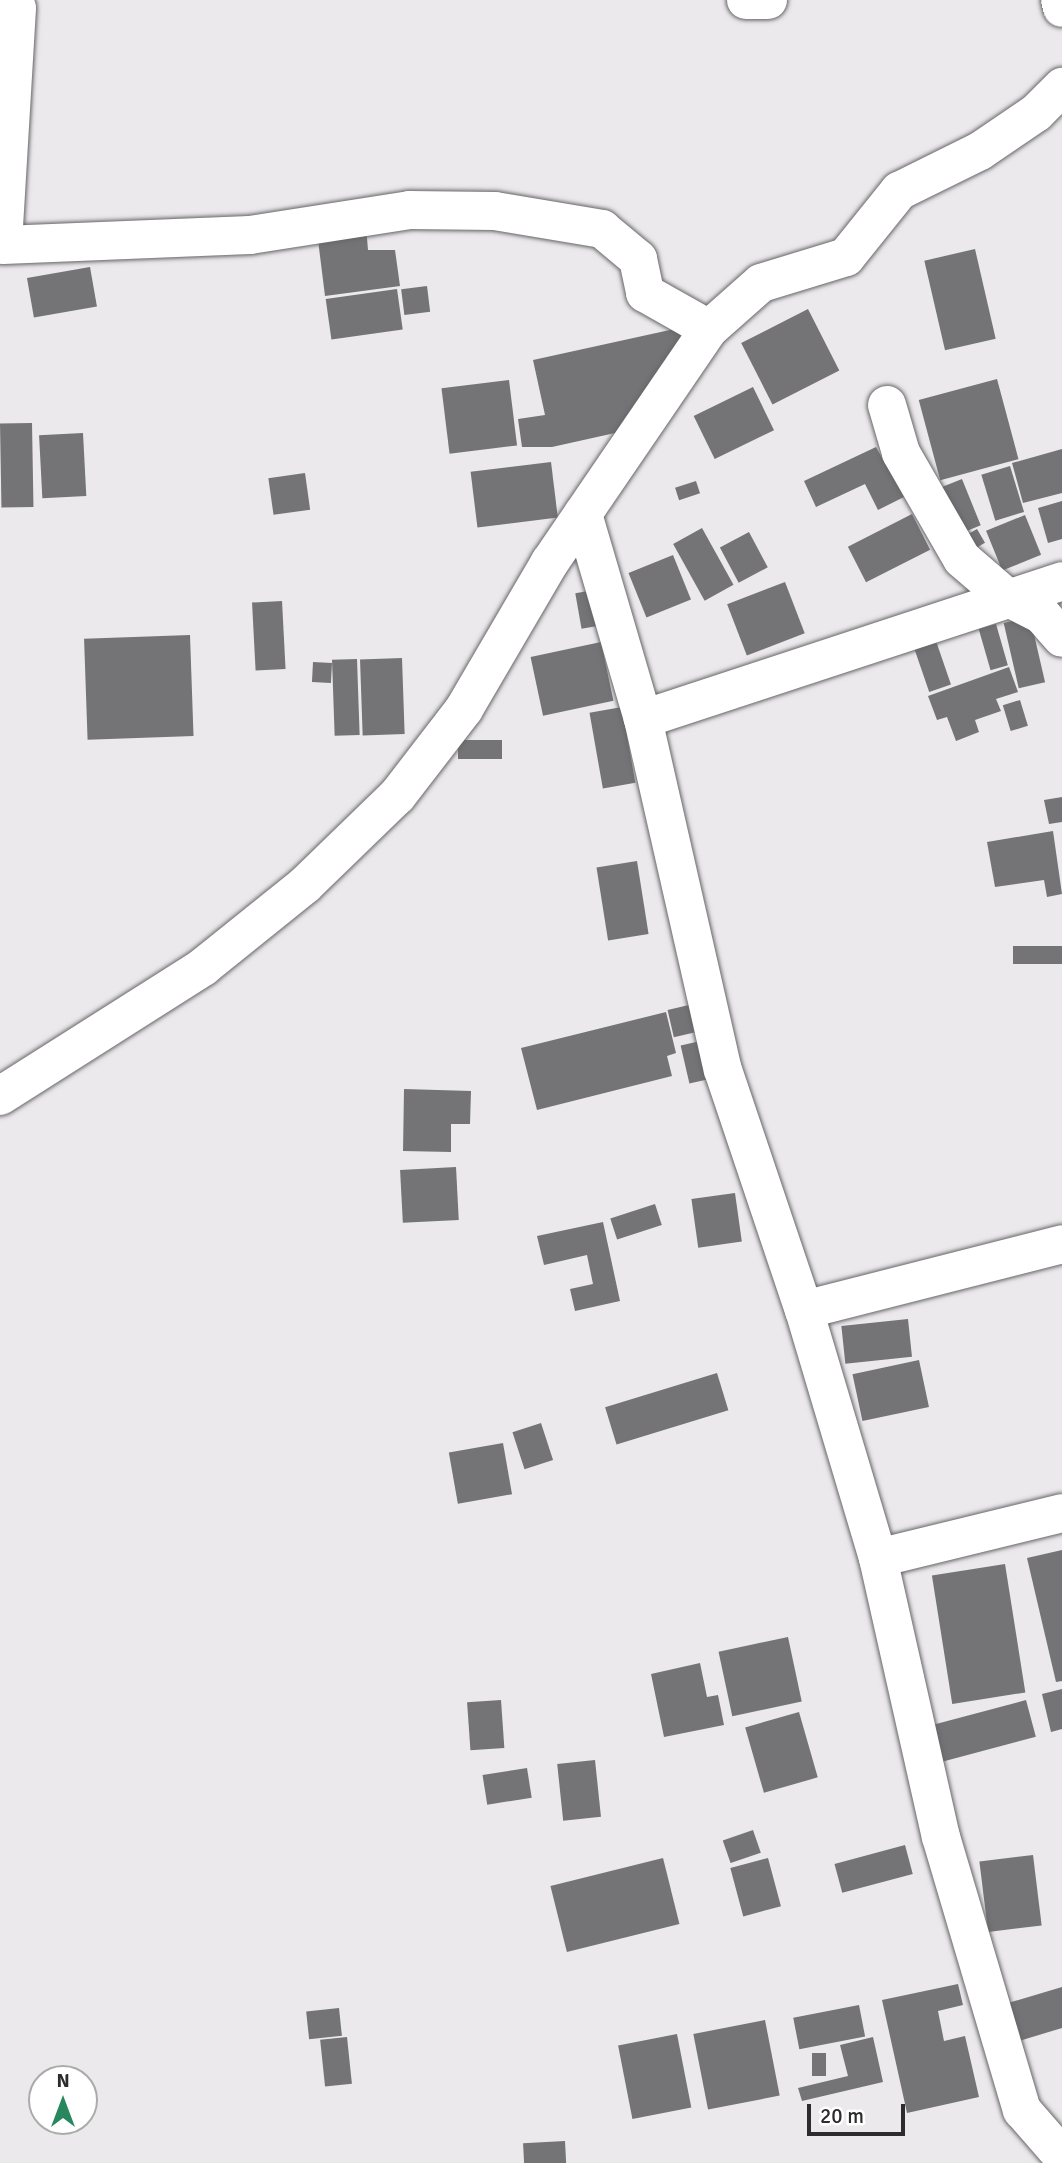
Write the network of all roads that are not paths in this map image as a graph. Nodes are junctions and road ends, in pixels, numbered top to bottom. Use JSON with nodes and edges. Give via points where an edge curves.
{"nodes":[{"id":1,"x":746,"y":0,"type":"edge"},
{"id":2,"x":768,"y":0,"type":"edge"},
{"id":3,"x":1060,"y":0,"type":"edge"},
{"id":4,"x":11,"y":6,"type":"edge"},
{"id":5,"x":1062,"y":8,"type":"edge"},
{"id":6,"x":1062,"y":87,"type":"edge"},
{"id":7,"x":709,"y":329,"type":"junction"},
{"id":8,"x":887,"y":405,"type":"dead end"},
{"id":9,"x":583,"y":514,"type":"junction"},
{"id":10,"x":1062,"y":581,"type":"edge"},
{"id":11,"x":1005,"y":596,"type":"junction"},
{"id":12,"x":1062,"y":638,"type":"edge"},
{"id":13,"x":643,"y":719,"type":"junction"},
{"id":14,"x":0,"y":1096,"type":"edge"},
{"id":15,"x":1062,"y":1244,"type":"edge"},
{"id":16,"x":804,"y":1310,"type":"junction"},
{"id":17,"x":1062,"y":1513,"type":"edge"},
{"id":18,"x":878,"y":1558,"type":"junction"},
{"id":19,"x":1062,"y":2156,"type":"edge"}],
"edges":[{"from":1,"to":2,"type":"street"},
{"from":3,"to":5,"type":"street"},
{"from":4,"to":7,"type":"street","via":[[4,245],[250,235],[410,210],[495,211],[602,229],[638,259],[645,293]]},
{"from":6,"to":7,"type":"street","via":[[1037,113],[980,151],[899,191],[846,257],[761,282]]},
{"from":7,"to":9,"type":"street"},
{"from":8,"to":11,"type":"street","via":[[901,453],[962,559]]},
{"from":9,"to":13,"type":"street"},
{"from":9,"to":14,"type":"street","via":[[464,709],[397,796],[305,885],[203,967]]},
{"from":10,"to":11,"type":"street"},
{"from":11,"to":12,"type":"street","via":[[1042,615]]},
{"from":11,"to":13,"type":"street"},
{"from":13,"to":16,"type":"street","via":[[723,1070]]},
{"from":15,"to":16,"type":"street"},
{"from":16,"to":18,"type":"street"},
{"from":17,"to":18,"type":"street"},
{"from":18,"to":19,"type":"street","via":[[941,1837],[1022,2110]]}]}
